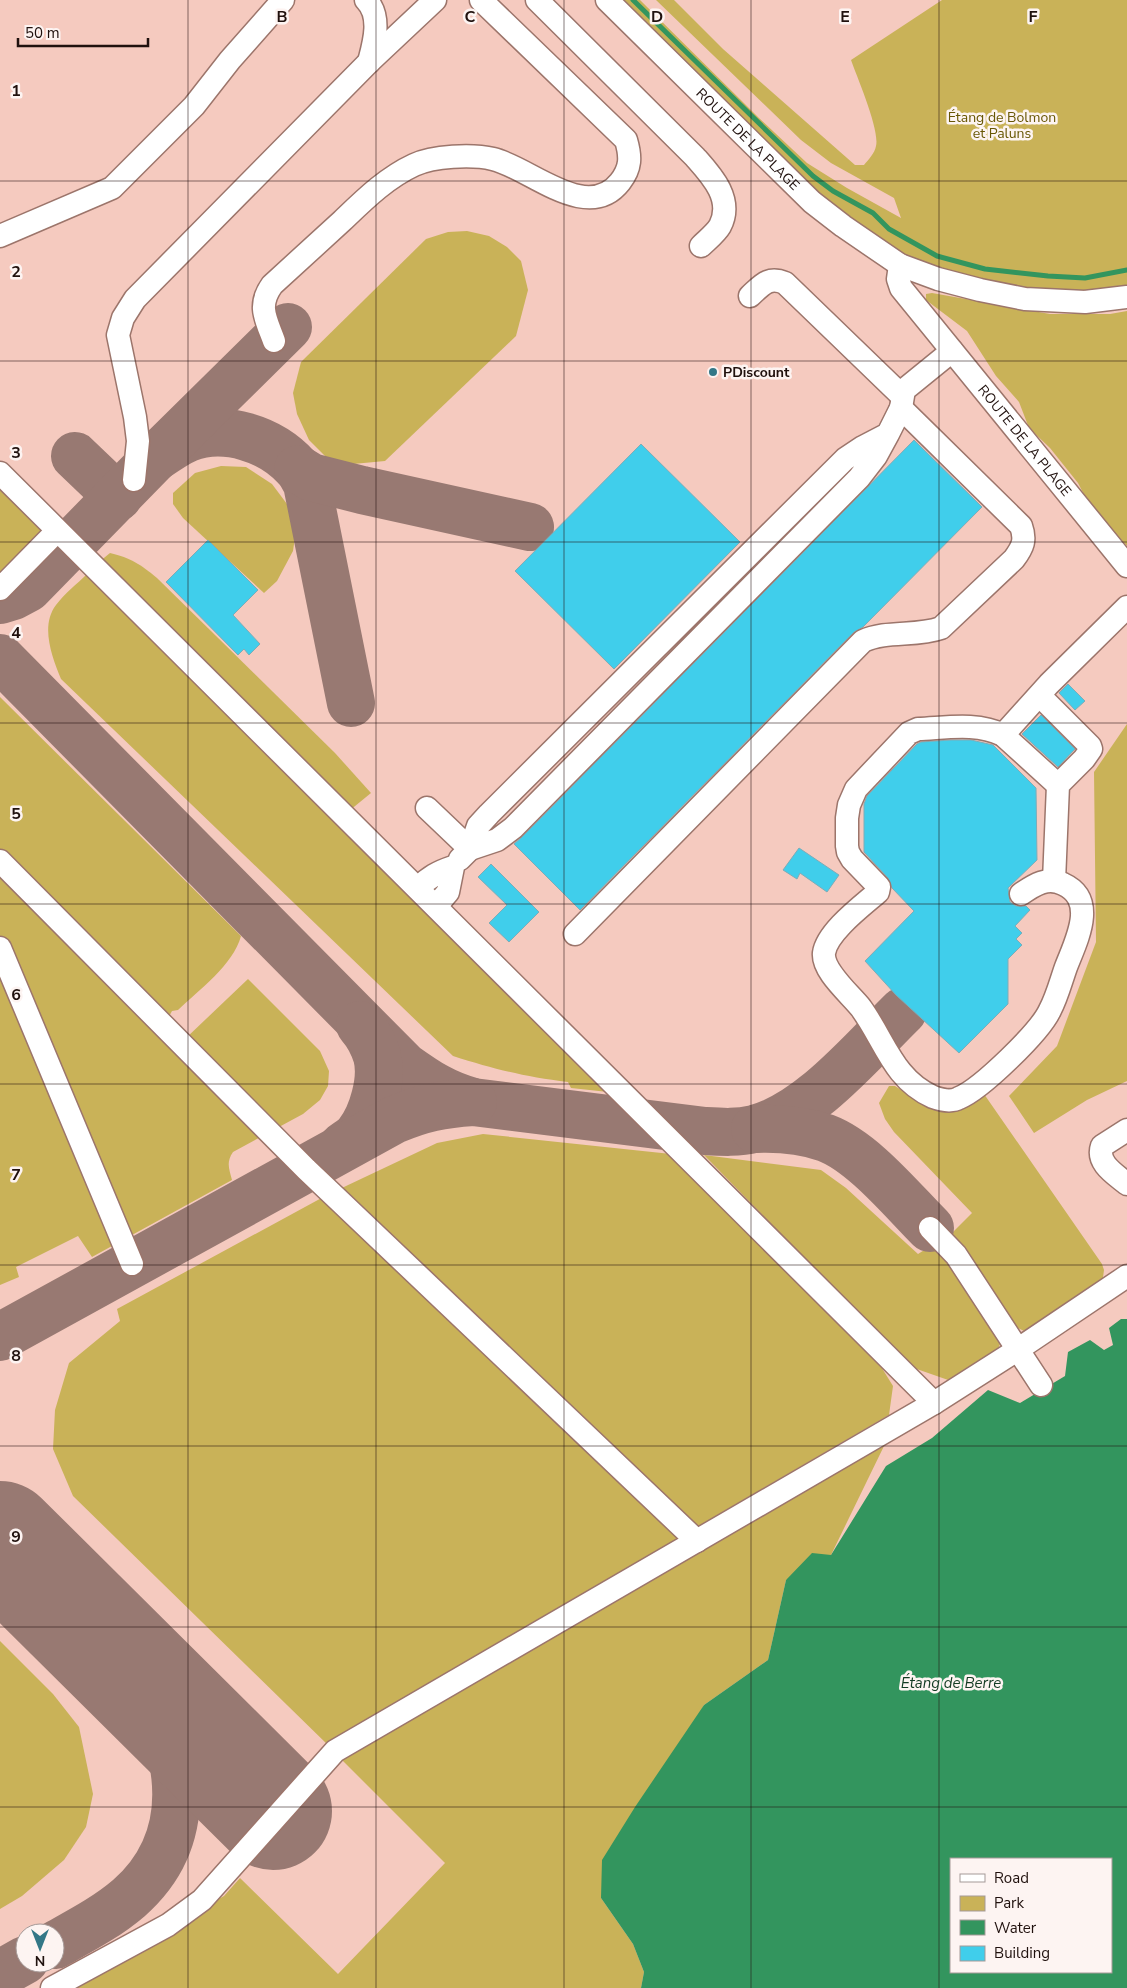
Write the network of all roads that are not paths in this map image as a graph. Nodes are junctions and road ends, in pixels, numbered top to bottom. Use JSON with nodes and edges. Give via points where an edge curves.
{"nodes":[{"id":1,"x":283,"y":0,"type":"edge"},
{"id":2,"x":366,"y":0,"type":"edge"},
{"id":3,"x":435,"y":0,"type":"edge"},
{"id":4,"x":481,"y":0,"type":"edge"},
{"id":5,"x":537,"y":0,"type":"edge"},
{"id":6,"x":607,"y":0,"type":"edge"},
{"id":7,"x":369,"y":62,"type":"junction"},
{"id":8,"x":0,"y":236,"type":"edge"},
{"id":9,"x":701,"y":246,"type":"dead end"},
{"id":10,"x":900,"y":265,"type":"junction"},
{"id":11,"x":750,"y":296,"type":"dead end"},
{"id":12,"x":1127,"y":297,"type":"edge"},
{"id":13,"x":274,"y":341,"type":"dead end"},
{"id":14,"x":952,"y":350,"type":"junction"},
{"id":15,"x":901,"y":402,"type":"junction"},
{"id":16,"x":0,"y":473,"type":"edge"},
{"id":17,"x":134,"y":480,"type":"dead end"},
{"id":18,"x":57,"y":531,"type":"junction"},
{"id":19,"x":1127,"y":566,"type":"edge"},
{"id":20,"x":0,"y":589,"type":"edge"},
{"id":21,"x":1127,"y":607,"type":"edge"},
{"id":22,"x":1040,"y":696,"type":"junction"},
{"id":23,"x":1004,"y":735,"type":"junction"},
{"id":24,"x":1058,"y":785,"type":"junction"},
{"id":25,"x":427,"y":808,"type":"dead end"},
{"id":26,"x":470,"y":849,"type":"junction"},
{"id":27,"x":0,"y":861,"type":"edge"},
{"id":28,"x":453,"y":867,"type":"junction"},
{"id":29,"x":1054,"y":881,"type":"junction"},
{"id":30,"x":418,"y":888,"type":"junction"},
{"id":31,"x":1021,"y":894,"type":"dead end"},
{"id":32,"x":436,"y":906,"type":"junction"},
{"id":33,"x":575,"y":934,"type":"dead end"},
{"id":34,"x":0,"y":948,"type":"edge"},
{"id":35,"x":1127,"y":1130,"type":"edge"},
{"id":36,"x":1127,"y":1184,"type":"edge"},
{"id":37,"x":930,"y":1228,"type":"dead end"},
{"id":38,"x":132,"y":1264,"type":"dead end"},
{"id":39,"x":1127,"y":1276,"type":"edge"},
{"id":40,"x":1017,"y":1350,"type":"junction"},
{"id":41,"x":1041,"y":1385,"type":"dead end"},
{"id":42,"x":934,"y":1403,"type":"junction"},
{"id":43,"x":697,"y":1541,"type":"junction"},
{"id":44,"x":52,"y":1988,"type":"edge"}],
"edges":[{"from":1,"to":8,"type":"street","via":[[194,106],[112,188]]},
{"from":2,"to":7,"type":"street","via":[[375,19],[375,40]]},
{"from":3,"to":7,"type":"street"},
{"from":4,"to":13,"type":"street","via":[[626,140],[630,153],[627,173],[613,191],[592,197],[568,194],[493,159],[454,156],[415,165],[378,187],[272,285],[263,306]]},
{"from":5,"to":9,"type":"street","via":[[715,180],[724,206],[720,226]]},
{"from":6,"to":10,"type":"street","name":"ROUTE DE LA PLAGE","via":[[812,202]]},
{"from":7,"to":17,"type":"street","via":[[135,299],[123,318],[118,335],[138,441]]},
{"from":10,"to":12,"type":"street","name":"ROUTE DE LA PLAGE","via":[[938,279],[1025,299],[1085,302]]},
{"from":10,"to":14,"type":"street","name":"ROUTE DE LA PLAGE","via":[[898,279],[901,288]]},
{"from":11,"to":15,"type":"street","via":[[771,280],[784,283]]},
{"from":14,"to":15,"type":"street","via":[[908,385]]},
{"from":14,"to":19,"type":"street","name":"ROUTE DE LA PLAGE"},
{"from":15,"to":26,"type":"street","via":[[888,434],[863,447],[838,466],[489,814],[478,826]]},
{"from":15,"to":33,"type":"street","via":[[1021,526],[1024,536],[1022,548],[942,628],[874,636],[863,642]]},
{"from":16,"to":18,"type":"street"},
{"from":18,"to":20,"type":"street"},
{"from":18,"to":30,"type":"street"},
{"from":21,"to":22,"type":"street"},
{"from":22,"to":23,"type":"street"},
{"from":22,"to":24,"type":"street","via":[[1091,749]]},
{"from":23,"to":24,"type":"street"},
{"from":23,"to":29,"type":"street","via":[[980,727],[909,733],[856,788],[849,805],[848,852],[879,887],[878,892],[838,929],[824,952],[824,961],[829,972],[862,1009],[896,1068],[921,1092],[939,1099],[956,1100],[970,1093],[992,1075],[1042,1023],[1051,1009],[1082,927],[1083,911],[1070,887]]},
{"from":24,"to":29,"type":"street"},
{"from":25,"to":26,"type":"street"},
{"from":26,"to":28,"type":"street"},
{"from":27,"to":43,"type":"street","via":[[306,1169]]},
{"from":28,"to":30,"type":"street","via":[[428,877]]},
{"from":28,"to":32,"type":"street","via":[[448,892]]},
{"from":29,"to":31,"type":"street","via":[[1035,884]]},
{"from":30,"to":32,"type":"street"},
{"from":32,"to":42,"type":"street"},
{"from":34,"to":38,"type":"street"},
{"from":35,"to":36,"type":"street","via":[[1102,1146],[1100,1153],[1104,1164]]},
{"from":37,"to":40,"type":"street","via":[[956,1254]]},
{"from":39,"to":40,"type":"street"},
{"from":40,"to":41,"type":"street"},
{"from":40,"to":42,"type":"street"},
{"from":42,"to":43,"type":"street"},
{"from":43,"to":44,"type":"street","via":[[335,1751],[202,1900],[168,1925]]}]}
